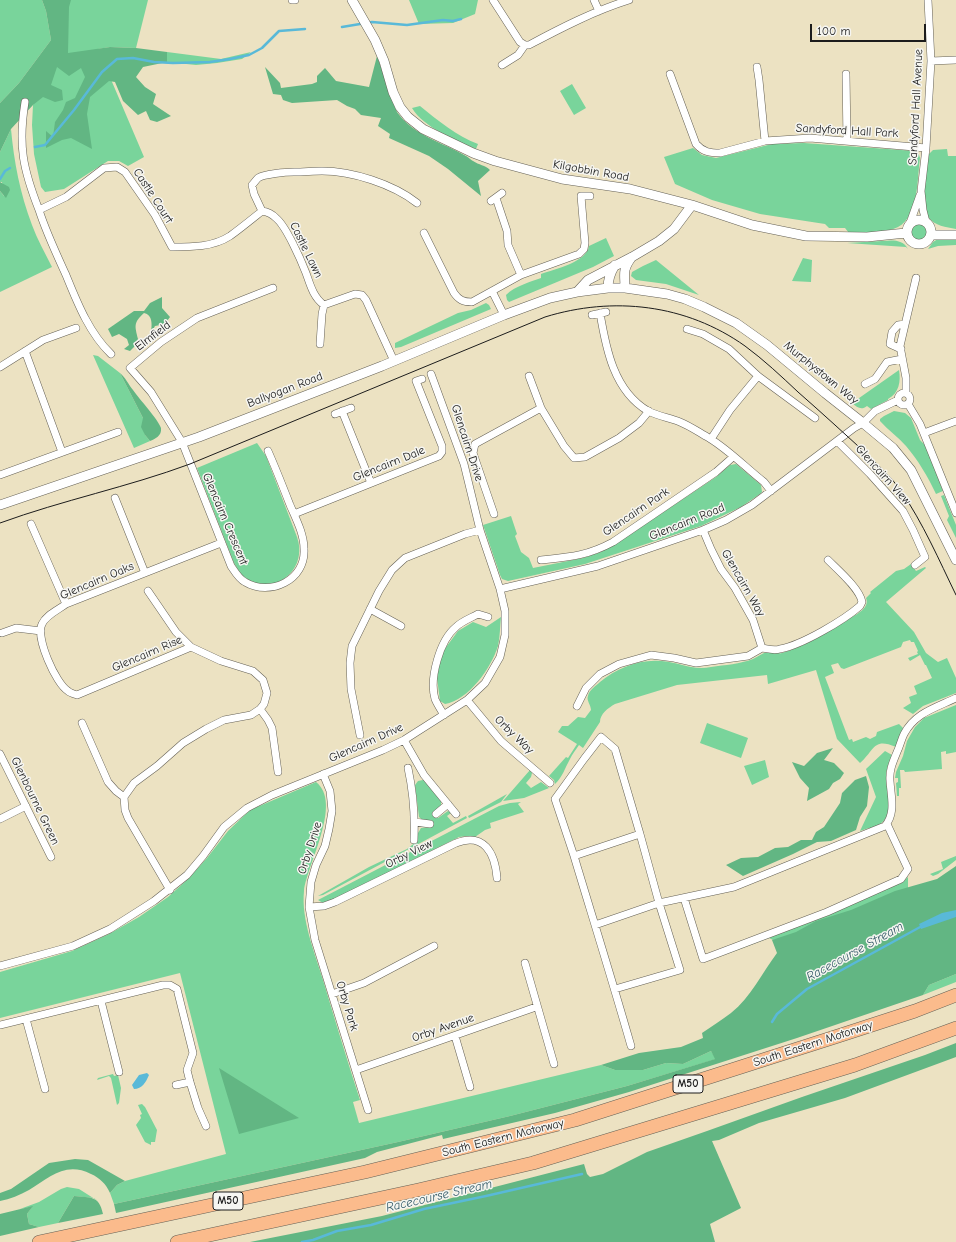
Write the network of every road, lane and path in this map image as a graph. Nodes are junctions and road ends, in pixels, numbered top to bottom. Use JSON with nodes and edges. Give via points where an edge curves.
{"nodes":[{"id":1,"x":352,"y":0,"type":"edge"},
{"id":2,"x":493,"y":0,"type":"edge"},
{"id":3,"x":594,"y":0,"type":"edge"},
{"id":4,"x":629,"y":0,"type":"edge"},
{"id":5,"x":928,"y":0,"type":"edge"},
{"id":6,"x":599,"y":11,"type":"junction"},
{"id":7,"x":525,"y":45,"type":"junction"},
{"id":8,"x":956,"y":60,"type":"edge"},
{"id":9,"x":931,"y":61,"type":"junction"},
{"id":10,"x":502,"y":65,"type":"dead end"},
{"id":11,"x":757,"y":67,"type":"dead end"},
{"id":12,"x":670,"y":74,"type":"dead end"},
{"id":13,"x":846,"y":74,"type":"dead end"},
{"id":14,"x":25,"y":102,"type":"dead end"},
{"id":15,"x":765,"y":141,"type":"junction"},
{"id":16,"x":847,"y":141,"type":"junction"},
{"id":17,"x":926,"y":148,"type":"junction"},
{"id":18,"x":921,"y":191,"type":"junction"},
{"id":19,"x":502,"y":194,"type":"dead end"},
{"id":20,"x":590,"y":196,"type":"dead end"},
{"id":21,"x":416,"y":203,"type":"dead end"},
{"id":22,"x":692,"y":204,"type":"junction"},
{"id":23,"x":39,"y":210,"type":"junction"},
{"id":24,"x":262,"y":211,"type":"junction"},
{"id":25,"x":926,"y":222,"type":"junction"},
{"id":26,"x":910,"y":223,"type":"junction"},
{"id":27,"x":424,"y":233,"type":"dead end"},
{"id":28,"x":906,"y":233,"type":"junction"},
{"id":29,"x":931,"y":234,"type":"junction"},
{"id":30,"x":956,"y":236,"type":"edge"},
{"id":31,"x":632,"y":257,"type":"junction"},
{"id":32,"x":615,"y":265,"type":"junction"},
{"id":33,"x":521,"y":275,"type":"junction"},
{"id":34,"x":916,"y":278,"type":"dead end"},
{"id":35,"x":273,"y":288,"type":"dead end"},
{"id":36,"x":608,"y":288,"type":"junction"},
{"id":37,"x":625,"y":288,"type":"junction"},
{"id":38,"x":492,"y":291,"type":"junction"},
{"id":39,"x":577,"y":292,"type":"junction"},
{"id":40,"x":324,"y":305,"type":"junction"},
{"id":41,"x":504,"y":315,"type":"junction"},
{"id":42,"x":592,"y":315,"type":"dead end"},
{"id":43,"x":76,"y":328,"type":"dead end"},
{"id":44,"x":687,"y":329,"type":"dead end"},
{"id":45,"x":320,"y":344,"type":"dead end"},
{"id":46,"x":25,"y":351,"type":"junction"},
{"id":47,"x":111,"y":354,"type":"dead end"},
{"id":48,"x":902,"y":359,"type":"junction"},
{"id":49,"x":394,"y":361,"type":"junction"},
{"id":50,"x":123,"y":363,"type":"dead end"},
{"id":51,"x":0,"y":367,"type":"edge"},
{"id":52,"x":130,"y":368,"type":"junction"},
{"id":53,"x":432,"y":374,"type":"dead end"},
{"id":54,"x":529,"y":376,"type":"dead end"},
{"id":55,"x":758,"y":376,"type":"junction"},
{"id":56,"x":419,"y":380,"type":"dead end"},
{"id":57,"x":865,"y":384,"type":"dead end"},
{"id":58,"x":906,"y":393,"type":"junction"},
{"id":59,"x":898,"y":400,"type":"junction"},
{"id":60,"x":908,"y":404,"type":"junction"},
{"id":61,"x":351,"y":408,"type":"dead end"},
{"id":62,"x":541,"y":408,"type":"junction"},
{"id":63,"x":342,"y":411,"type":"junction"},
{"id":64,"x":648,"y":411,"type":"junction"},
{"id":65,"x":335,"y":414,"type":"dead end"},
{"id":66,"x":815,"y":418,"type":"dead end"},
{"id":67,"x":956,"y":421,"type":"edge"},
{"id":68,"x":863,"y":423,"type":"junction"},
{"id":69,"x":118,"y":432,"type":"dead end"},
{"id":70,"x":924,"y":433,"type":"junction"},
{"id":71,"x":711,"y":439,"type":"junction"},
{"id":72,"x":838,"y":441,"type":"junction"},
{"id":73,"x":182,"y":442,"type":"junction"},
{"id":74,"x":268,"y":451,"type":"dead end"},
{"id":75,"x":62,"y":452,"type":"junction"},
{"id":76,"x":733,"y":456,"type":"junction"},
{"id":77,"x":0,"y":475,"type":"edge"},
{"id":78,"x":371,"y":483,"type":"junction"},
{"id":79,"x":771,"y":491,"type":"junction"},
{"id":80,"x":115,"y":498,"type":"dead end"},
{"id":81,"x":0,"y":505,"type":"edge"},
{"id":82,"x":955,"y":508,"type":"edge"},
{"id":83,"x":294,"y":514,"type":"junction"},
{"id":84,"x":494,"y":514,"type":"dead end"},
{"id":85,"x":31,"y":524,"type":"dead end"},
{"id":86,"x":480,"y":530,"type":"junction"},
{"id":87,"x":703,"y":530,"type":"junction"},
{"id":88,"x":221,"y":543,"type":"junction"},
{"id":89,"x":541,"y":560,"type":"dead end"},
{"id":90,"x":828,"y":560,"type":"dead end"},
{"id":91,"x":956,"y":560,"type":"edge"},
{"id":92,"x":915,"y":565,"type":"dead end"},
{"id":93,"x":145,"y":573,"type":"junction"},
{"id":94,"x":500,"y":589,"type":"junction"},
{"id":95,"x":148,"y":591,"type":"dead end"},
{"id":96,"x":66,"y":604,"type":"junction"},
{"id":97,"x":370,"y":609,"type":"junction"},
{"id":98,"x":488,"y":617,"type":"dead end"},
{"id":99,"x":401,"y":626,"type":"dead end"},
{"id":100,"x":41,"y":631,"type":"junction"},
{"id":101,"x":2,"y":633,"type":"dead end"},
{"id":102,"x":191,"y":647,"type":"junction"},
{"id":103,"x":762,"y":648,"type":"junction"},
{"id":104,"x":956,"y":698,"type":"edge"},
{"id":105,"x":467,"y":700,"type":"junction"},
{"id":106,"x":577,"y":706,"type":"dead end"},
{"id":107,"x":260,"y":709,"type":"junction"},
{"id":108,"x":444,"y":715,"type":"junction"},
{"id":109,"x":82,"y":723,"type":"dead end"},
{"id":110,"x":360,"y":735,"type":"dead end"},
{"id":111,"x":404,"y":740,"type":"junction"},
{"id":112,"x":0,"y":754,"type":"edge"},
{"id":113,"x":408,"y":768,"type":"dead end"},
{"id":114,"x":278,"y":772,"type":"dead end"},
{"id":115,"x":323,"y":774,"type":"junction"},
{"id":116,"x":424,"y":775,"type":"junction"},
{"id":117,"x":410,"y":779,"type":"junction"},
{"id":118,"x":550,"y":783,"type":"dead end"},
{"id":119,"x":124,"y":797,"type":"junction"},
{"id":120,"x":448,"y":804,"type":"junction"},
{"id":121,"x":26,"y":806,"type":"junction"},
{"id":122,"x":436,"y":814,"type":"dead end"},
{"id":123,"x":456,"y":814,"type":"dead end"},
{"id":124,"x":0,"y":818,"type":"edge"},
{"id":125,"x":415,"y":822,"type":"junction"},
{"id":126,"x":430,"y":824,"type":"dead end"},
{"id":127,"x":887,"y":824,"type":"junction"},
{"id":128,"x":640,"y":834,"type":"junction"},
{"id":129,"x":414,"y":840,"type":"dead end"},
{"id":130,"x":574,"y":856,"type":"junction"},
{"id":131,"x":51,"y":857,"type":"dead end"},
{"id":132,"x":497,"y":878,"type":"dead end"},
{"id":133,"x":170,"y":890,"type":"junction"},
{"id":134,"x":684,"y":898,"type":"junction"},
{"id":135,"x":659,"y":903,"type":"junction"},
{"id":136,"x":309,"y":907,"type":"junction"},
{"id":137,"x":595,"y":925,"type":"junction"},
{"id":138,"x":434,"y":946,"type":"dead end"},
{"id":139,"x":525,"y":963,"type":"dead end"},
{"id":140,"x":0,"y":966,"type":"edge"},
{"id":141,"x":615,"y":989,"type":"junction"},
{"id":142,"x":332,"y":994,"type":"junction"},
{"id":143,"x":956,"y":995,"type":"edge"},
{"id":144,"x":101,"y":1001,"type":"junction"},
{"id":145,"x":536,"y":1006,"type":"junction"},
{"id":146,"x":26,"y":1019,"type":"junction"},
{"id":147,"x":0,"y":1026,"type":"edge"},
{"id":148,"x":956,"y":1028,"type":"edge"},
{"id":149,"x":455,"y":1036,"type":"junction"},
{"id":150,"x":631,"y":1046,"type":"dead end"},
{"id":151,"x":554,"y":1064,"type":"dead end"},
{"id":152,"x":356,"y":1070,"type":"junction"},
{"id":153,"x":118,"y":1072,"type":"dead end"},
{"id":154,"x":190,"y":1082,"type":"junction"},
{"id":155,"x":176,"y":1085,"type":"dead end"},
{"id":156,"x":470,"y":1087,"type":"dead end"},
{"id":157,"x":45,"y":1089,"type":"dead end"},
{"id":158,"x":368,"y":1110,"type":"dead end"},
{"id":159,"x":206,"y":1126,"type":"dead end"},
{"id":160,"x":39,"y":1242,"type":"edge"},
{"id":161,"x":177,"y":1242,"type":"edge"}],
"edges":[{"from":1,"to":22,"type":"street","name":"Kilgobbin Road","via":[[384,61],[400,106],[408,117],[423,129],[473,153],[532,172],[630,189]]},
{"from":2,"to":7,"type":"street","via":[[520,42]]},
{"from":3,"to":6,"type":"street"},
{"from":4,"to":6,"type":"street"},
{"from":5,"to":9,"type":"street","name":"Sandyford Hall Avenue"},
{"from":6,"to":7,"type":"street"},
{"from":7,"to":10,"type":"street","via":[[518,55]]},
{"from":8,"to":9,"type":"street"},
{"from":9,"to":17,"type":"street","name":"Sandyford Hall Avenue"},
{"from":11,"to":15,"type":"street"},
{"from":12,"to":15,"type":"street","name":"Sandyford Hall Park","via":[[696,144],[705,152],[720,153]]},
{"from":13,"to":16,"type":"street"},
{"from":14,"to":23,"type":"street","via":[[21,124],[21,147],[29,185]]},
{"from":15,"to":16,"type":"street","name":"Sandyford Hall Park","via":[[810,138]]},
{"from":16,"to":17,"type":"street","name":"Sandyford Hall Park"},
{"from":17,"to":18,"type":"street","name":"Sandyford Hall Avenue"},
{"from":18,"to":25,"type":"street","name":"Sandyford Hall Avenue"},
{"from":18,"to":26,"type":"street","name":"Sandyford Hall Avenue"},
{"from":19,"to":33,"type":"street","via":[[493,200],[508,231],[508,245]]},
{"from":20,"to":33,"type":"street","via":[[581,196],[584,249],[579,254]]},
{"from":21,"to":24,"type":"street","via":[[408,196],[368,179],[346,173],[295,172],[259,178],[252,185]]},
{"from":22,"to":28,"type":"street","name":"Kilgobbin Road","via":[[752,225],[806,236],[867,237]]},
{"from":22,"to":31,"type":"street","via":[[670,232]]},
{"from":23,"to":24,"type":"street","name":"Castle Court","via":[[66,197],[104,168],[117,167],[125,172],[155,214],[172,248],[214,243],[229,236]]},
{"from":23,"to":47,"type":"street","via":[[44,228],[76,299],[97,336]]},
{"from":24,"to":40,"type":"street","name":"Castle Lawn","via":[[276,217],[283,226],[302,262],[314,294]]},
{"from":25,"to":26,"type":"street","via":[[919,219]]},
{"from":25,"to":29,"type":"street","via":[[931,228]]},
{"from":26,"to":28,"type":"street"},
{"from":27,"to":38,"type":"street","via":[[458,299],[472,302]]},
{"from":28,"to":29,"type":"street","via":[[911,241],[918,244],[926,242]]},
{"from":29,"to":30,"type":"street"},
{"from":31,"to":32,"type":"street"},
{"from":31,"to":37,"type":"street","via":[[624,271]]},
{"from":32,"to":36,"type":"street","via":[[611,271]]},
{"from":32,"to":39,"type":"street","via":[[588,280]]},
{"from":33,"to":38,"type":"street"},
{"from":34,"to":48,"type":"street","via":[[900,346]]},
{"from":35,"to":52,"type":"street","name":"Elmfield","via":[[197,318],[161,342]]},
{"from":36,"to":37,"type":"street","name":"Murphystown Way"},
{"from":36,"to":39,"type":"street","name":"Ballyogan Road"},
{"from":37,"to":68,"type":"street","name":"Murphystown Way","via":[[685,299],[736,323]]},
{"from":38,"to":41,"type":"street"},
{"from":39,"to":41,"type":"street","name":"Ballyogan Road","via":[[550,298]]},
{"from":40,"to":45,"type":"street"},
{"from":40,"to":49,"type":"street","via":[[355,294],[362,295]]},
{"from":41,"to":49,"type":"street","name":"Ballyogan Road"},
{"from":42,"to":64,"type":"street","via":[[603,313],[605,344],[614,370],[627,392]]},
{"from":43,"to":46,"type":"street","via":[[43,340]]},
{"from":44,"to":55,"type":"street","via":[[703,334],[729,349]]},
{"from":46,"to":51,"type":"street"},
{"from":46,"to":75,"type":"street"},
{"from":48,"to":57,"type":"street","via":[[887,362],[875,379]]},
{"from":48,"to":58,"type":"street"},
{"from":49,"to":73,"type":"street","name":"Ballyogan Road"},
{"from":50,"to":52,"type":"street"},
{"from":52,"to":73,"type":"street","via":[[151,392]]},
{"from":53,"to":86,"type":"street","name":"Glencairn Drive","via":[[464,464]]},
{"from":54,"to":62,"type":"street"},
{"from":55,"to":66,"type":"street"},
{"from":55,"to":71,"type":"street","via":[[730,410]]},
{"from":56,"to":78,"type":"street","name":"Glencairn Dale","via":[[442,452],[439,456]]},
{"from":58,"to":59,"type":"street","via":[[900,395]]},
{"from":58,"to":60,"type":"street","via":[[910,398]]},
{"from":59,"to":60,"type":"street","via":[[901,404]]},
{"from":59,"to":68,"type":"street","name":"Glencairn Road","via":[[875,411]]},
{"from":60,"to":70,"type":"street"},
{"from":61,"to":63,"type":"street"},
{"from":62,"to":64,"type":"street","via":[[574,458],[585,457],[619,438],[639,423]]},
{"from":62,"to":84,"type":"street","via":[[475,444],[473,453]]},
{"from":63,"to":65,"type":"street"},
{"from":63,"to":78,"type":"street"},
{"from":64,"to":71,"type":"street","via":[[681,423]]},
{"from":67,"to":70,"type":"street"},
{"from":68,"to":72,"type":"street","name":"Glencairn Road"},
{"from":68,"to":91,"type":"street","name":"Murphystown Way","via":[[892,448],[911,470]]},
{"from":69,"to":75,"type":"street"},
{"from":70,"to":82,"type":"street"},
{"from":71,"to":76,"type":"street"},
{"from":72,"to":79,"type":"street","name":"Glencairn Road"},
{"from":72,"to":92,"type":"street","name":"Glencairn View","via":[[903,511],[925,557]]},
{"from":73,"to":81,"type":"street","name":"Ballyogan Road"},
{"from":73,"to":88,"type":"street","name":"Glencairn Crescent"},
{"from":74,"to":83,"type":"street","name":"Glencairn Crescent"},
{"from":75,"to":77,"type":"street"},
{"from":76,"to":79,"type":"street"},
{"from":76,"to":89,"type":"street","name":"Glencairn Park","via":[[716,472],[613,542],[579,555]]},
{"from":78,"to":83,"type":"street","name":"Glencairn Dale"},
{"from":79,"to":87,"type":"street","name":"Glencairn Road","via":[[726,520]]},
{"from":80,"to":93,"type":"street"},
{"from":83,"to":88,"type":"street","name":"Glencairn Crescent","via":[[304,545],[303,561],[290,580],[277,586],[264,588],[244,582],[231,566]]},
{"from":85,"to":96,"type":"street"},
{"from":86,"to":94,"type":"street","name":"Glencairn Drive"},
{"from":86,"to":97,"type":"street","via":[[405,558],[392,570]]},
{"from":87,"to":94,"type":"street","name":"Glencairn Road","via":[[598,566]]},
{"from":87,"to":103,"type":"street","name":"Glencairn Way","via":[[721,569],[753,620]]},
{"from":88,"to":93,"type":"street","name":"Glencairn Oaks"},
{"from":90,"to":103,"type":"street","via":[[862,598],[860,606],[824,630],[786,648]]},
{"from":93,"to":96,"type":"street","name":"Glencairn Oaks"},
{"from":94,"to":105,"type":"street","name":"Glencairn Drive","via":[[505,611],[505,634],[500,657],[485,683]]},
{"from":95,"to":102,"type":"street","via":[[176,632]]},
{"from":96,"to":100,"type":"street","name":"Glencairn Oaks","via":[[47,616],[41,624]]},
{"from":97,"to":99,"type":"street"},
{"from":97,"to":110,"type":"street","via":[[352,646],[350,663],[351,689]]},
{"from":98,"to":108,"type":"street","via":[[478,614],[455,627],[442,647],[434,680],[435,699]]},
{"from":100,"to":101,"type":"street","via":[[16,628]]},
{"from":100,"to":102,"type":"street","name":"Glencairn Rise","via":[[40,638],[59,680],[68,691],[77,694]]},
{"from":102,"to":107,"type":"street","name":"Glencairn Rise","via":[[221,661],[253,671],[263,680],[267,693]]},
{"from":103,"to":106,"type":"street","via":[[748,656],[696,663],[651,655],[619,664],[600,674],[586,688]]},
{"from":104,"to":127,"type":"street","via":[[922,713],[905,732],[890,771],[893,809]]},
{"from":105,"to":108,"type":"street","name":"Glencairn Drive"},
{"from":105,"to":118,"type":"street","name":"Orby Way","via":[[501,741]]},
{"from":107,"to":114,"type":"street","via":[[272,728]]},
{"from":107,"to":119,"type":"street","via":[[251,715],[224,720],[183,743],[134,783]]},
{"from":108,"to":111,"type":"street","name":"Glencairn Drive"},
{"from":109,"to":119,"type":"street","via":[[108,782]]},
{"from":111,"to":115,"type":"street","name":"Glencairn Drive"},
{"from":111,"to":116,"type":"street"},
{"from":112,"to":121,"type":"street","name":"Glenbourne Green"},
{"from":113,"to":117,"type":"street"},
{"from":115,"to":133,"type":"street","name":"Glencairn Drive","via":[[247,808],[224,827],[187,875]]},
{"from":115,"to":136,"type":"street","name":"Orby Drive","via":[[330,791],[332,811],[325,846],[311,882]]},
{"from":116,"to":117,"type":"street"},
{"from":116,"to":120,"type":"street"},
{"from":117,"to":125,"type":"street"},
{"from":119,"to":133,"type":"street","via":[[128,818]]},
{"from":120,"to":122,"type":"street"},
{"from":120,"to":123,"type":"street"},
{"from":121,"to":124,"type":"street"},
{"from":121,"to":131,"type":"street","name":"Glenbourne Green"},
{"from":125,"to":126,"type":"street"},
{"from":125,"to":129,"type":"street"},
{"from":127,"to":134,"type":"street","via":[[734,886]]},
{"from":127,"to":134,"type":"street","via":[[908,870],[901,879],[827,912],[703,959]]},
{"from":128,"to":130,"type":"street"},
{"from":128,"to":130,"type":"street","via":[[616,749],[601,737],[555,799]]},
{"from":128,"to":135,"type":"street"},
{"from":130,"to":137,"type":"street"},
{"from":132,"to":136,"type":"street","name":"Orby View","via":[[491,853],[480,842],[466,839],[335,902]]},
{"from":133,"to":140,"type":"street","name":"Glencairn Drive","via":[[110,929],[73,946]]},
{"from":134,"to":135,"type":"street"},
{"from":135,"to":137,"type":"street"},
{"from":135,"to":141,"type":"street","via":[[680,970]]},
{"from":136,"to":142,"type":"street","name":"Orby Park"},
{"from":137,"to":141,"type":"street"},
{"from":138,"to":142,"type":"street","via":[[364,983]]},
{"from":139,"to":145,"type":"street"},
{"from":141,"to":150,"type":"street"},
{"from":142,"to":152,"type":"street","name":"Orby Park"},
{"from":143,"to":160,"type":"highway","name":"South Eastern Motorway","number":"M50","via":[[915,1011],[575,1120],[365,1172]]},
{"from":144,"to":146,"type":"street"},
{"from":144,"to":153,"type":"street"},
{"from":144,"to":154,"type":"street","via":[[163,985],[177,989],[193,1053],[187,1070]]},
{"from":145,"to":149,"type":"street","name":"Orby Avenue"},
{"from":145,"to":151,"type":"street"},
{"from":146,"to":147,"type":"street"},
{"from":146,"to":157,"type":"street"},
{"from":148,"to":161,"type":"highway","number":"M50","via":[[855,1065],[533,1163]]},
{"from":149,"to":152,"type":"street","name":"Orby Avenue"},
{"from":149,"to":156,"type":"street"},
{"from":152,"to":158,"type":"street","name":"Orby Park"},
{"from":154,"to":155,"type":"street"},
{"from":154,"to":159,"type":"street"}]}
